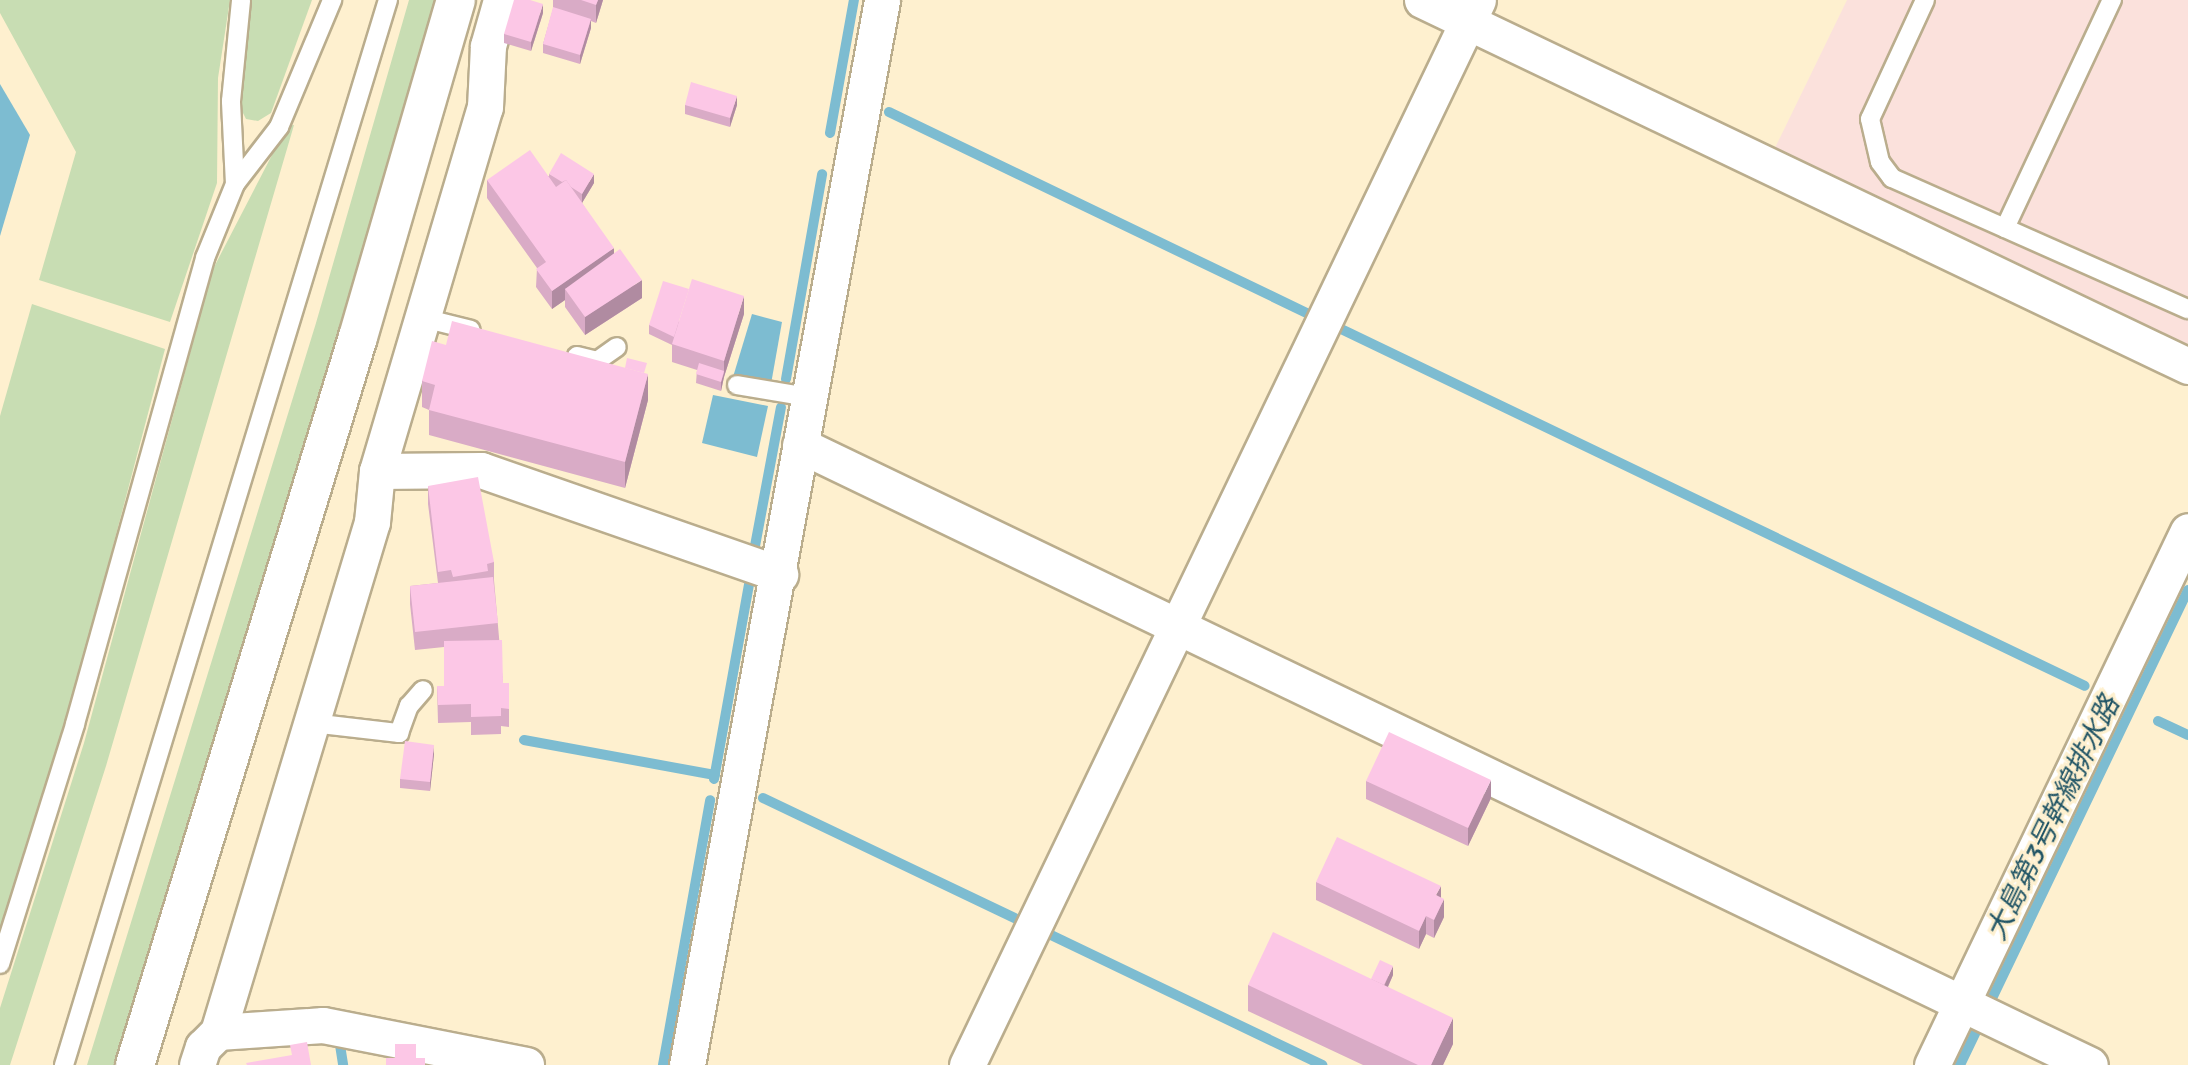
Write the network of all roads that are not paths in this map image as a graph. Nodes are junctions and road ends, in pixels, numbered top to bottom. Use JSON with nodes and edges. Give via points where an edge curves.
{"nodes":[{"id":1,"x":241,"y":0,"type":"edge"},
{"id":2,"x":332,"y":0,"type":"edge"},
{"id":3,"x":388,"y":0,"type":"edge"},
{"id":4,"x":456,"y":0,"type":"edge"},
{"id":5,"x":501,"y":0,"type":"edge"},
{"id":6,"x":882,"y":0,"type":"edge"},
{"id":7,"x":1422,"y":0,"type":"edge"},
{"id":8,"x":1925,"y":0,"type":"edge"},
{"id":9,"x":2112,"y":0,"type":"edge"},
{"id":10,"x":1473,"y":11,"type":"edge"},
{"id":11,"x":235,"y":184,"type":"junction"},
{"id":12,"x":2005,"y":228,"type":"junction"},
{"id":13,"x":2188,"y":309,"type":"edge"},
{"id":14,"x":422,"y":318,"type":"junction"},
{"id":15,"x":490,"y":335,"type":"edge"},
{"id":16,"x":617,"y":347,"type":"dead end"},
{"id":17,"x":557,"y":351,"type":"edge"},
{"id":18,"x":2188,"y":366,"type":"edge"},
{"id":19,"x":737,"y":385,"type":"dead end"},
{"id":20,"x":809,"y":397,"type":"junction"},
{"id":21,"x":800,"y":445,"type":"junction"},
{"id":22,"x":377,"y":471,"type":"junction"},
{"id":23,"x":2188,"y":531,"type":"edge"},
{"id":24,"x":780,"y":574,"type":"junction"},
{"id":25,"x":1178,"y":624,"type":"junction"},
{"id":26,"x":423,"y":690,"type":"dead end"},
{"id":27,"x":312,"y":723,"type":"junction"},
{"id":28,"x":0,"y":964,"type":"edge"},
{"id":29,"x":1978,"y":1011,"type":"junction"},
{"id":30,"x":218,"y":1032,"type":"junction"},
{"id":31,"x":64,"y":1065,"type":"edge"},
{"id":32,"x":135,"y":1065,"type":"edge"},
{"id":33,"x":197,"y":1065,"type":"edge"},
{"id":34,"x":526,"y":1065,"type":"edge"},
{"id":35,"x":687,"y":1065,"type":"edge"},
{"id":36,"x":967,"y":1065,"type":"edge"},
{"id":37,"x":1932,"y":1065,"type":"edge"},
{"id":38,"x":2090,"y":1065,"type":"edge"}],
"edges":[{"from":1,"to":11,"type":"lane","via":[[231,101]]},
{"from":2,"to":11,"type":"lane","via":[[279,127]]},
{"from":3,"to":31,"type":"lane"},
{"from":4,"to":32,"type":"street"},
{"from":5,"to":14,"type":"street","via":[[488,46],[485,107]]},
{"from":6,"to":20,"type":"street"},
{"from":7,"to":10,"type":"street"},
{"from":8,"to":12,"type":"lane","via":[[1870,119],[1880,162],[1892,178]]},
{"from":9,"to":12,"type":"lane"},
{"from":10,"to":18,"type":"street"},
{"from":10,"to":25,"type":"street"},
{"from":11,"to":28,"type":"lane","via":[[205,258],[75,724]]},
{"from":12,"to":13,"type":"lane"},
{"from":14,"to":15,"type":"lane"},
{"from":14,"to":22,"type":"street"},
{"from":16,"to":17,"type":"lane","via":[[597,361]]},
{"from":19,"to":20,"type":"lane"},
{"from":20,"to":21,"type":"street"},
{"from":21,"to":24,"type":"street"},
{"from":21,"to":25,"type":"street"},
{"from":22,"to":24,"type":"street","via":[[481,470]]},
{"from":22,"to":27,"type":"street","via":[[372,522]]},
{"from":23,"to":29,"type":"street"},
{"from":24,"to":35,"type":"street"},
{"from":25,"to":29,"type":"street"},
{"from":25,"to":36,"type":"street"},
{"from":26,"to":27,"type":"lane","via":[[409,706],[399,733]]},
{"from":27,"to":30,"type":"street"},
{"from":29,"to":37,"type":"street"},
{"from":29,"to":38,"type":"street"},
{"from":30,"to":33,"type":"street","via":[[203,1047]]},
{"from":30,"to":34,"type":"street","via":[[323,1026]]}]}
